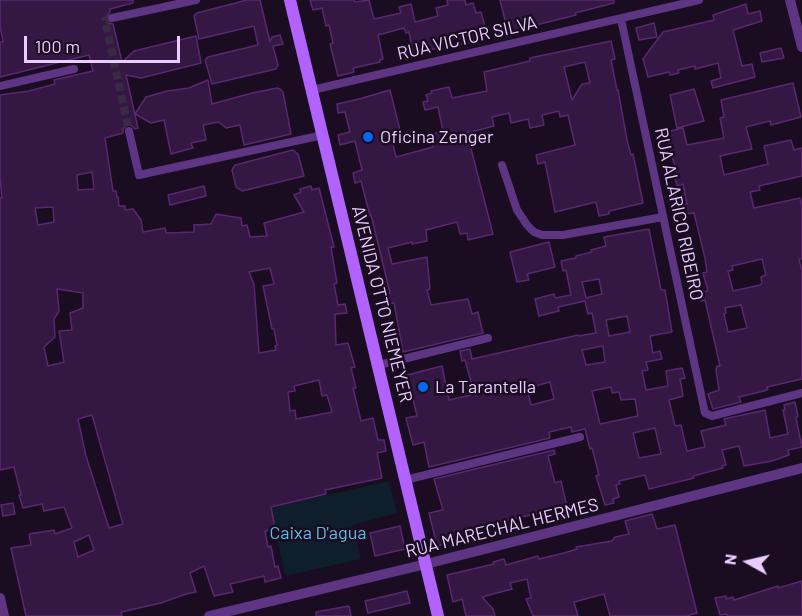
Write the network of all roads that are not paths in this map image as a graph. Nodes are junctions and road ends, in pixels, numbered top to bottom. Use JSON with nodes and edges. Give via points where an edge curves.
{"nodes":[{"id":1,"x":196,"y":0,"type":"edge"},
{"id":2,"x":290,"y":0,"type":"edge"},
{"id":3,"x":699,"y":0,"type":"edge"},
{"id":4,"x":790,"y":0,"type":"edge"},
{"id":5,"x":112,"y":18,"type":"dead end"},
{"id":6,"x":621,"y":19,"type":"junction"},
{"id":7,"x":802,"y":46,"type":"edge"},
{"id":8,"x":74,"y":69,"type":"dead end"},
{"id":9,"x":0,"y":86,"type":"edge"},
{"id":10,"x":312,"y":90,"type":"junction"},
{"id":11,"x":129,"y":131,"type":"tunnel mouth"},
{"id":12,"x":323,"y":135,"type":"junction"},
{"id":13,"x":502,"y":165,"type":"dead end"},
{"id":14,"x":663,"y":217,"type":"junction"},
{"id":15,"x":488,"y":338,"type":"dead end"},
{"id":16,"x":379,"y":365,"type":"junction"},
{"id":17,"x":802,"y":393,"type":"edge"},
{"id":18,"x":580,"y":437,"type":"dead end"},
{"id":19,"x":802,"y":468,"type":"edge"},
{"id":20,"x":405,"y":480,"type":"junction"},
{"id":21,"x":426,"y":564,"type":"junction"},
{"id":22,"x":0,"y":598,"type":"edge"},
{"id":23,"x":4,"y":616,"type":"edge"},
{"id":24,"x":209,"y":616,"type":"edge"},
{"id":25,"x":437,"y":616,"type":"edge"}],
"edges":[{"from":1,"to":5,"type":"street"},
{"from":2,"to":10,"type":"main road","name":"AVENIDA OTTO NIEMEYER"},
{"from":3,"to":6,"type":"street","name":"RUA VICTOR SILVA"},
{"from":4,"to":7,"type":"street"},
{"from":6,"to":10,"type":"street","name":"RUA VICTOR SILVA"},
{"from":6,"to":14,"type":"street","name":"RUA ALARICO RIBEIRO"},
{"from":8,"to":9,"type":"street"},
{"from":10,"to":12,"type":"main road","name":"AVENIDA OTTO NIEMEYER"},
{"from":11,"to":12,"type":"street","via":[[139,175]]},
{"from":12,"to":16,"type":"main road","name":"AVENIDA OTTO NIEMEYER"},
{"from":13,"to":14,"type":"street","via":[[517,210],[534,232],[543,235]]},
{"from":14,"to":17,"type":"street","name":"RUA ALARICO RIBEIRO","via":[[707,415]]},
{"from":15,"to":16,"type":"street"},
{"from":16,"to":20,"type":"main road","name":"AVENIDA OTTO NIEMEYER"},
{"from":18,"to":20,"type":"street"},
{"from":19,"to":21,"type":"street","name":"RUA MARECHAL HERMES"},
{"from":20,"to":21,"type":"main road","name":"AVENIDA OTTO NIEMEYER"},
{"from":21,"to":24,"type":"street","name":"RUA MARECHAL HERMES"},
{"from":21,"to":25,"type":"main road","name":"AVENIDA OTTO NIEMEYER"},
{"from":22,"to":23,"type":"street"}]}
